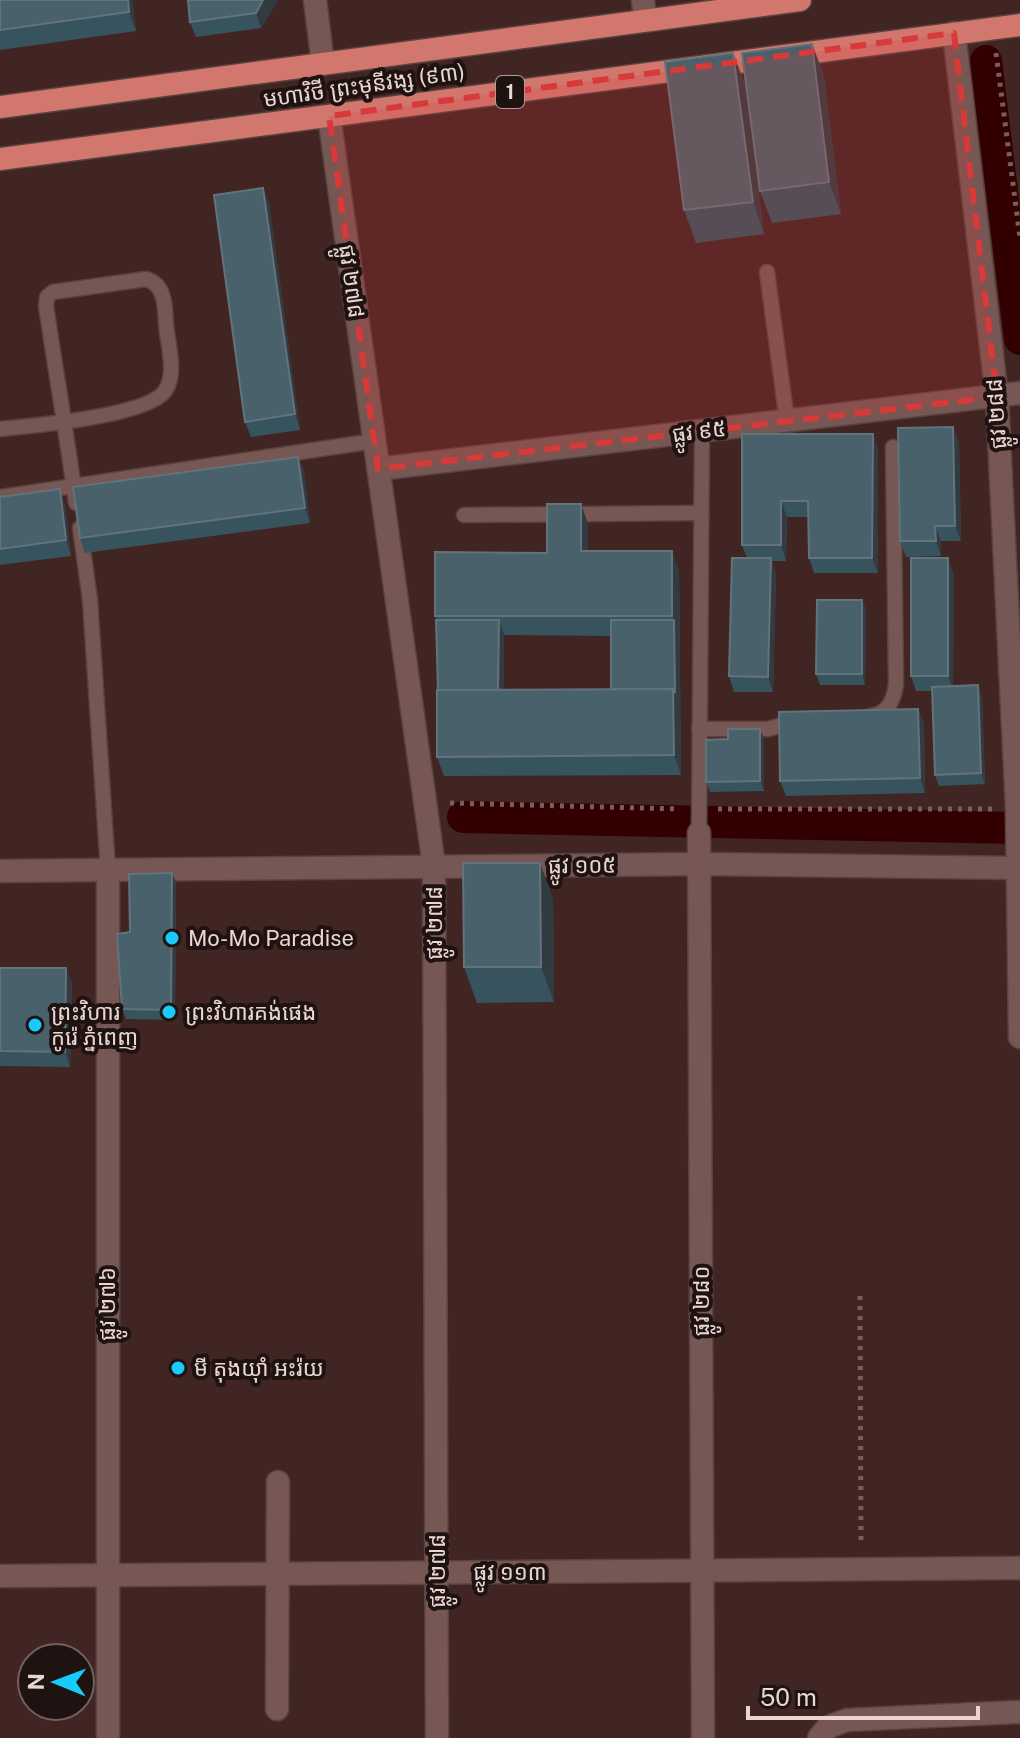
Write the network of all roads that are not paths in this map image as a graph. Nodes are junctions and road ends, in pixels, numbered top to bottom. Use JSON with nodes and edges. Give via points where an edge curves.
{"nodes":[{"id":1,"x":315,"y":0,"type":"edge"},
{"id":2,"x":800,"y":0,"type":"edge"},
{"id":3,"x":644,"y":10,"type":"edge"},
{"id":4,"x":1020,"y":25,"type":"edge"},
{"id":5,"x":954,"y":33,"type":"junction"},
{"id":6,"x":323,"y":64,"type":"junction"},
{"id":7,"x":0,"y":107,"type":"edge"},
{"id":8,"x":329,"y":116,"type":"junction"},
{"id":9,"x":0,"y":159,"type":"edge"},
{"id":10,"x":767,"y":272,"type":"dead end"},
{"id":11,"x":1008,"y":395,"type":"edge"},
{"id":12,"x":787,"y":421,"type":"junction"},
{"id":13,"x":64,"y":423,"type":"junction"},
{"id":14,"x":0,"y":429,"type":"edge"},
{"id":15,"x":702,"y":431,"type":"junction"},
{"id":16,"x":374,"y":441,"type":"junction"},
{"id":17,"x":893,"y":447,"type":"dead end"},
{"id":18,"x":378,"y":469,"type":"junction"},
{"id":19,"x":74,"y":486,"type":"junction"},
{"id":20,"x":0,"y":497,"type":"edge"},
{"id":21,"x":701,"y":513,"type":"junction"},
{"id":22,"x":464,"y":515,"type":"dead end"},
{"id":23,"x":849,"y":717,"type":"edge"},
{"id":24,"x":806,"y":720,"type":"edge"},
{"id":25,"x":699,"y":729,"type":"junction"},
{"id":26,"x":699,"y":833,"type":"joint"},
{"id":27,"x":699,"y":864,"type":"junction"},
{"id":28,"x":434,"y":866,"type":"junction"},
{"id":29,"x":1019,"y":868,"type":"edge"},
{"id":30,"x":108,"y":870,"type":"junction"},
{"id":31,"x":0,"y":871,"type":"edge"},
{"id":32,"x":1020,"y":1003,"type":"edge"},
{"id":33,"x":1020,"y":1037,"type":"edge"},
{"id":34,"x":278,"y":1482,"type":"dead end"},
{"id":35,"x":1020,"y":1568,"type":"edge"},
{"id":36,"x":702,"y":1571,"type":"junction"},
{"id":37,"x":437,"y":1572,"type":"junction"},
{"id":38,"x":278,"y":1574,"type":"junction"},
{"id":39,"x":107,"y":1575,"type":"junction"},
{"id":40,"x":0,"y":1576,"type":"edge"},
{"id":41,"x":277,"y":1709,"type":"dead end"},
{"id":42,"x":1020,"y":1712,"type":"edge"},
{"id":43,"x":108,"y":1738,"type":"edge"},
{"id":44,"x":437,"y":1738,"type":"edge"},
{"id":45,"x":703,"y":1738,"type":"edge"},
{"id":46,"x":819,"y":1738,"type":"edge"}],
"edges":[{"from":1,"to":6,"type":"street"},
{"from":2,"to":3,"type":"highway","name":"មហាវិថី ព្រះមុនីវង្ស (៩៣)"},
{"from":3,"to":6,"type":"highway","name":"មហាវិថី ព្រះមុនីវង្ស (៩៣)"},
{"from":4,"to":5,"type":"highway","name":"មហាវិថី ព្រះមុនីវង្ស (៩៣)","number":"1"},
{"from":5,"to":8,"type":"highway","name":"មហាវិថី ព្រះមុនីវង្ស (៩៣)","number":"1"},
{"from":5,"to":11,"type":"street","name":"ផ្លូវ ២៨៨"},
{"from":6,"to":7,"type":"highway","name":"មហាវិថី ព្រះមុនីវង្ស (៩៣)"},
{"from":8,"to":9,"type":"highway","name":"មហាវិថី ព្រះមុនីវង្ស (៩៣)","number":"1"},
{"from":8,"to":16,"type":"street","name":"ផ្លូវ ២៧៨"},
{"from":10,"to":12,"type":"lane"},
{"from":11,"to":12,"type":"street","name":"ផ្លូវ ៩៥"},
{"from":11,"to":29,"type":"street","name":"ផ្លូវ ២៨៨"},
{"from":12,"to":15,"type":"street","name":"ផ្លូវ ៩៥"},
{"from":13,"to":13,"type":"lane","via":[[152,402],[165,391],[171,376],[164,296],[154,281],[53,292],[47,297]]},
{"from":13,"to":14,"type":"lane"},
{"from":13,"to":19,"type":"lane"},
{"from":15,"to":18,"type":"street","name":"ផ្លូវ ៩៥"},
{"from":15,"to":21,"type":"lane"},
{"from":16,"to":18,"type":"street","name":"ផ្លូវ ២៧៨"},
{"from":16,"to":19,"type":"lane"},
{"from":17,"to":23,"type":"lane","via":[[894,697],[877,715]]},
{"from":18,"to":28,"type":"street","name":"ផ្លូវ ២៧៨"},
{"from":19,"to":20,"type":"lane"},
{"from":19,"to":30,"type":"lane","via":[[90,600]]},
{"from":21,"to":22,"type":"lane"},
{"from":21,"to":25,"type":"lane"},
{"from":24,"to":25,"type":"lane","via":[[768,729]]},
{"from":25,"to":26,"type":"lane"},
{"from":26,"to":27,"type":"street","name":"ផ្លូវ ២៨០"},
{"from":27,"to":28,"type":"street","name":"ផ្លូវ ១០៥"},
{"from":27,"to":29,"type":"street","name":"ផ្លូវ ១០៥"},
{"from":27,"to":36,"type":"street","name":"ផ្លូវ ២៨០"},
{"from":28,"to":30,"type":"street","name":"ផ្លូវ ១០៥"},
{"from":28,"to":37,"type":"street","name":"ផ្លូវ ២៧៨"},
{"from":29,"to":32,"type":"street","name":"ផ្លូវ ២៨៨"},
{"from":30,"to":31,"type":"street","name":"ផ្លូវ ១០៥"},
{"from":30,"to":39,"type":"street","name":"ផ្លូវ ២៧៦"},
{"from":32,"to":33,"type":"street","name":"ផ្លូវ ២៨៨"},
{"from":34,"to":38,"type":"street"},
{"from":35,"to":36,"type":"street","name":"ផ្លូវ ១១៣"},
{"from":36,"to":37,"type":"street","name":"ផ្លូវ ១១៣"},
{"from":36,"to":45,"type":"street","name":"ផ្លូវ ២៨០"},
{"from":37,"to":38,"type":"street","name":"ផ្លូវ ១១៣"},
{"from":37,"to":44,"type":"street","name":"ផ្លូវ ២៧៨"},
{"from":38,"to":39,"type":"street","name":"ផ្លូវ ១១៣"},
{"from":38,"to":41,"type":"street"},
{"from":39,"to":40,"type":"street","name":"ផ្លូវ ១១៣"},
{"from":39,"to":43,"type":"street","name":"ផ្លូវ ២៧៦"},
{"from":42,"to":46,"type":"street","via":[[847,1720],[828,1727]]}]}
